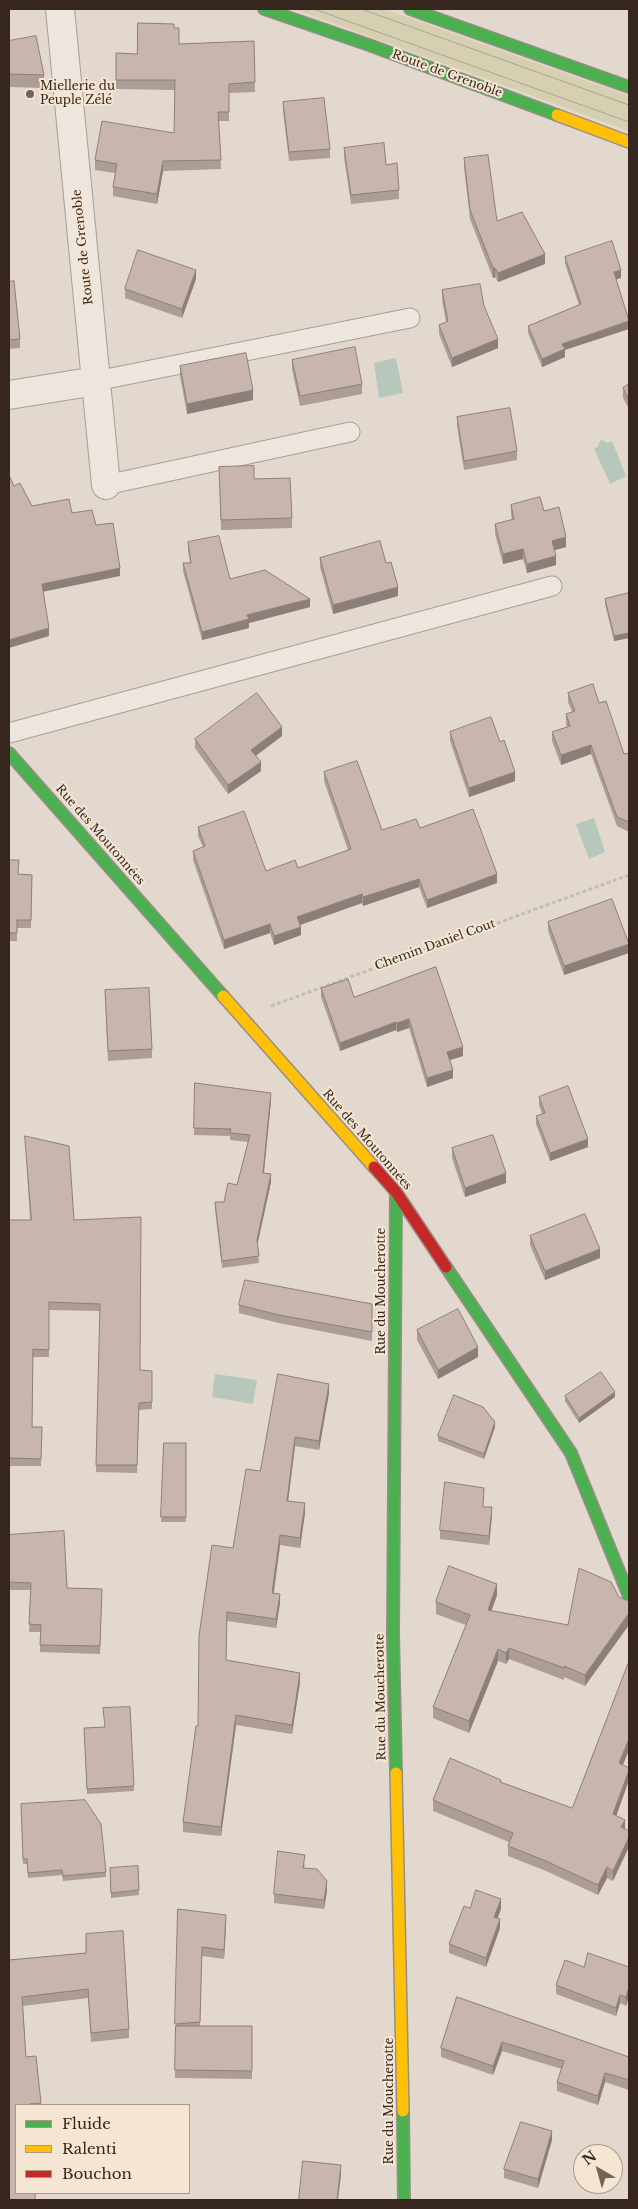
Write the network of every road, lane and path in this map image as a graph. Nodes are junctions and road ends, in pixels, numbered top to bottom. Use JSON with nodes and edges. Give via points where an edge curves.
{"nodes":[{"id":1,"x":60,"y":9,"type":"edge"},
{"id":2,"x":264,"y":9,"type":"edge"},
{"id":3,"x":410,"y":9,"type":"edge"},
{"id":4,"x":629,"y":87,"type":"edge"},
{"id":5,"x":629,"y":142,"type":"edge"},
{"id":6,"x":410,"y":318,"type":"dead end"},
{"id":7,"x":96,"y":381,"type":"junction"},
{"id":8,"x":9,"y":395,"type":"edge"},
{"id":9,"x":350,"y":432,"type":"dead end"},
{"id":10,"x":106,"y":485,"type":"joint"},
{"id":11,"x":552,"y":586,"type":"dead end"},
{"id":12,"x":9,"y":733,"type":"edge"},
{"id":13,"x":9,"y":753,"type":"edge"},
{"id":14,"x":629,"y":875,"type":"edge"},
{"id":15,"x":242,"y":1016,"type":"junction"},
{"id":16,"x":396,"y":1192,"type":"junction"},
{"id":17,"x":629,"y":1596,"type":"edge"},
{"id":18,"x":404,"y":2200,"type":"edge"}],
"edges":[{"from":1,"to":7,"type":"street","name":"Route de Grenoble"},
{"from":2,"to":5,"type":"street","name":"Route de Grenoble"},
{"from":3,"to":4,"type":"street"},
{"from":6,"to":7,"type":"lane"},
{"from":7,"to":8,"type":"street"},
{"from":7,"to":10,"type":"street","name":"Route de Grenoble"},
{"from":9,"to":10,"type":"lane"},
{"from":11,"to":12,"type":"lane"},
{"from":13,"to":15,"type":"street","name":"Rue des Moutonnées"},
{"from":14,"to":15,"type":"path","name":"Chemin Daniel Cout"},
{"from":15,"to":16,"type":"street","name":"Rue des Moutonnées"},
{"from":16,"to":17,"type":"street","name":"Rue des Moutonnées","via":[[571,1453]]},
{"from":16,"to":18,"type":"street","name":"Rue du Moucherotte","via":[[394,1634]]}]}
